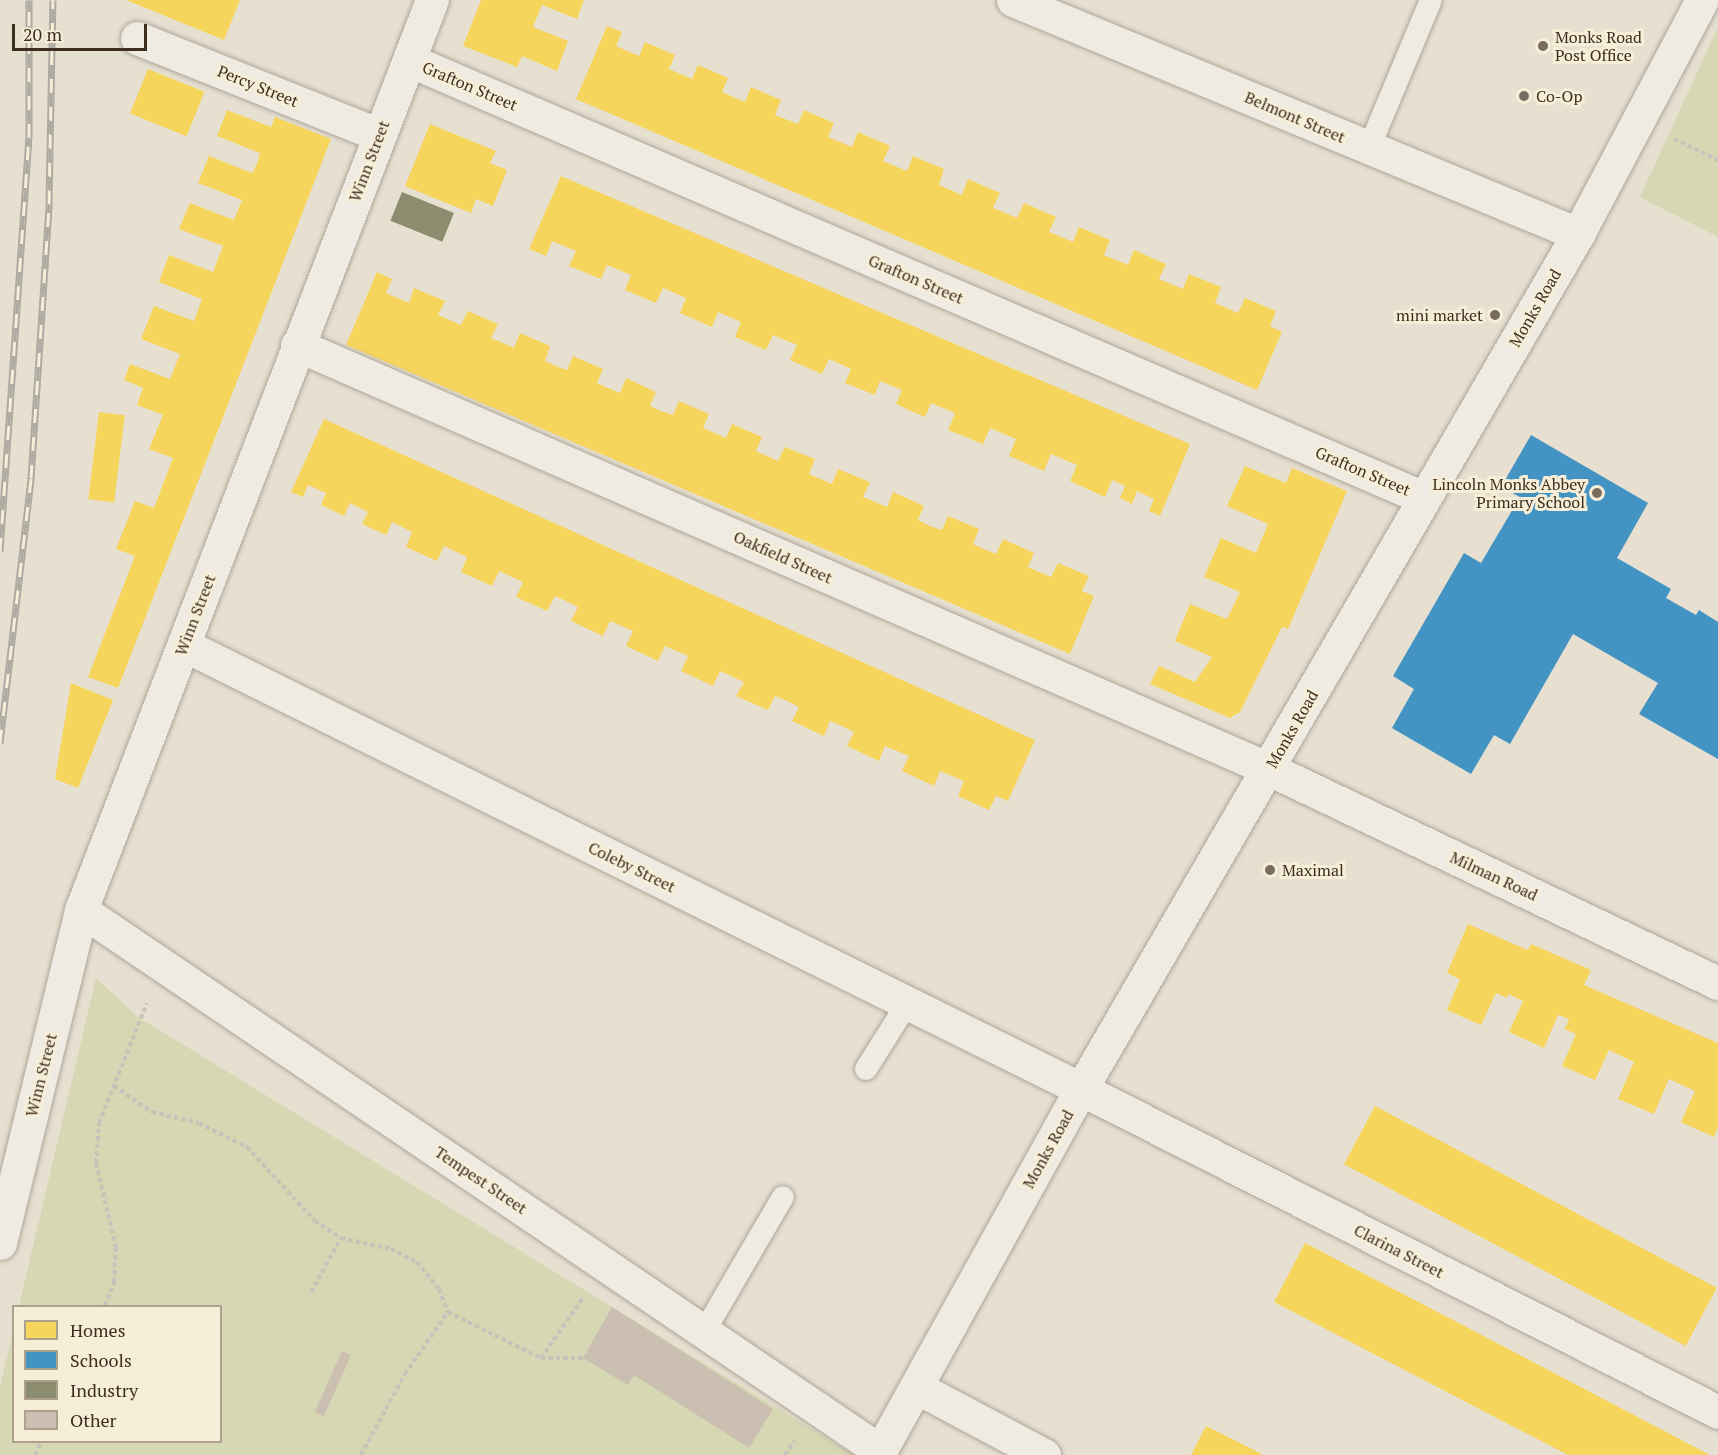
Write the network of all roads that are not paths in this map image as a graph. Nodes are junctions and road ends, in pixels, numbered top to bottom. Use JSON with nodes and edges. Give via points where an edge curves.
{"nodes":[{"id":1,"x":432,"y":0,"type":"edge"},
{"id":2,"x":1013,"y":0,"type":"edge"},
{"id":3,"x":1431,"y":0,"type":"edge"},
{"id":4,"x":1701,"y":0,"type":"edge"},
{"id":5,"x":137,"y":38,"type":"dead end"},
{"id":6,"x":409,"y":60,"type":"junction"},
{"id":7,"x":379,"y":135,"type":"junction"},
{"id":8,"x":1369,"y":148,"type":"junction"},
{"id":9,"x":1578,"y":234,"type":"junction"},
{"id":10,"x":297,"y":345,"type":"junction"},
{"id":11,"x":1424,"y":498,"type":"junction"},
{"id":12,"x":184,"y":645,"type":"junction"},
{"id":13,"x":1269,"y":769,"type":"junction"},
{"id":14,"x":81,"y":910,"type":"junction"},
{"id":15,"x":1718,"y":982,"type":"edge"},
{"id":16,"x":907,"y":1004,"type":"junction"},
{"id":17,"x":866,"y":1069,"type":"dead end"},
{"id":18,"x":1081,"y":1089,"type":"junction"},
{"id":19,"x":783,"y":1197,"type":"dead end"},
{"id":20,"x":0,"y":1243,"type":"edge"},
{"id":21,"x":705,"y":1332,"type":"junction"},
{"id":22,"x":916,"y":1387,"type":"junction"},
{"id":23,"x":1718,"y":1412,"type":"edge"},
{"id":24,"x":879,"y":1453,"type":"edge"},
{"id":25,"x":1044,"y":1455,"type":"edge"}],
"edges":[{"from":1,"to":6,"type":"street","name":"Winn Street"},
{"from":2,"to":8,"type":"street","name":"Belmont Street"},
{"from":3,"to":8,"type":"lane"},
{"from":4,"to":9,"type":"street","name":"Monks Road"},
{"from":5,"to":7,"type":"street","name":"Percy Street"},
{"from":6,"to":7,"type":"street","name":"Winn Street"},
{"from":6,"to":11,"type":"street","name":"Grafton Street"},
{"from":7,"to":10,"type":"street","name":"Winn Street"},
{"from":8,"to":9,"type":"street","name":"Belmont Street"},
{"from":9,"to":11,"type":"street","name":"Monks Road"},
{"from":10,"to":12,"type":"street","name":"Winn Street"},
{"from":10,"to":13,"type":"street","name":"Oakfield Street"},
{"from":11,"to":13,"type":"street","name":"Monks Road"},
{"from":12,"to":14,"type":"street","name":"Winn Street"},
{"from":12,"to":16,"type":"street","name":"Coleby Street"},
{"from":13,"to":15,"type":"street","name":"Milman Road"},
{"from":13,"to":18,"type":"street","name":"Monks Road"},
{"from":14,"to":20,"type":"street","name":"Winn Street"},
{"from":14,"to":21,"type":"street","name":"Tempest Street"},
{"from":16,"to":17,"type":"lane"},
{"from":16,"to":18,"type":"street","name":"Coleby Street"},
{"from":18,"to":22,"type":"street","name":"Monks Road"},
{"from":18,"to":23,"type":"street","name":"Clarina Street"},
{"from":19,"to":21,"type":"lane"},
{"from":21,"to":24,"type":"street","name":"Tempest Street"},
{"from":22,"to":24,"type":"street","name":"Monks Road"},
{"from":22,"to":25,"type":"street"}]}
